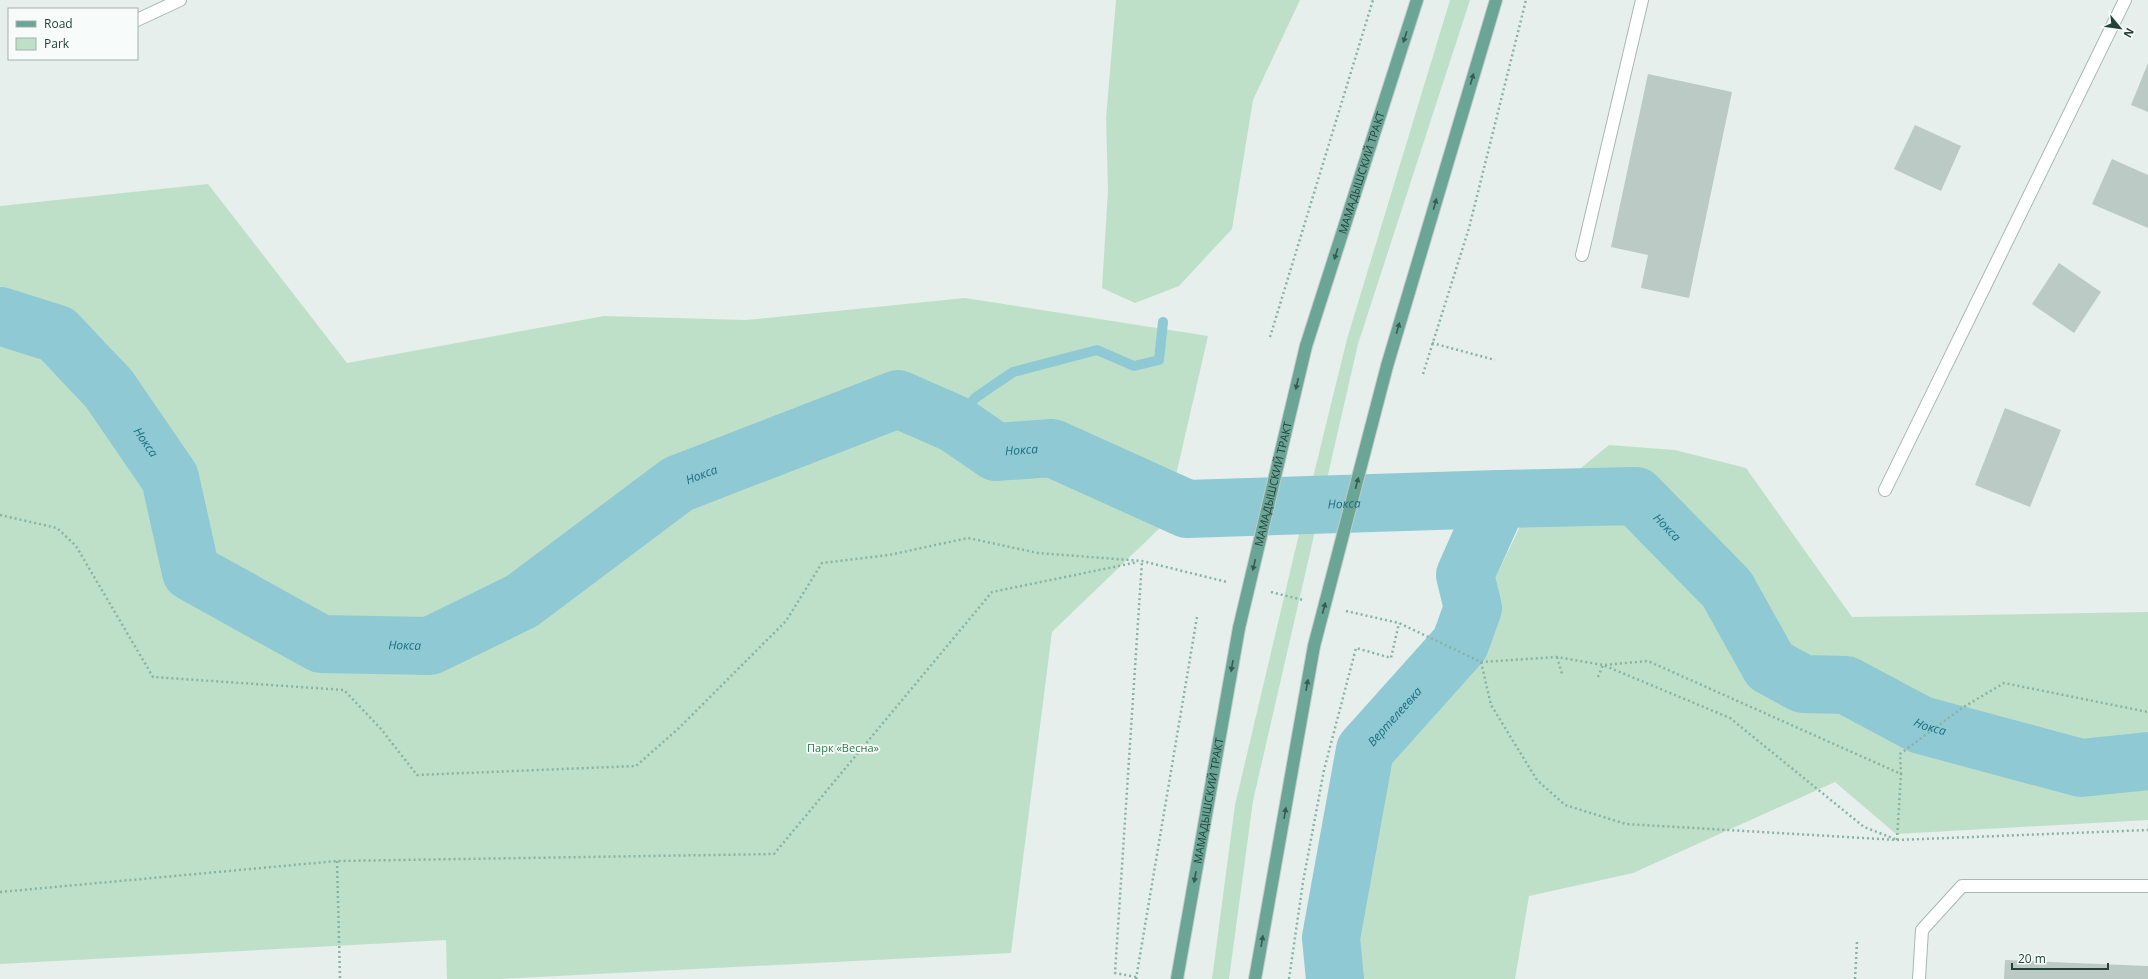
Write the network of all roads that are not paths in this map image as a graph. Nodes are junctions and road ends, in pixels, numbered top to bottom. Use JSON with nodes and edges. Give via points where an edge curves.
{"nodes":[{"id":1,"x":180,"y":0,"type":"edge"},
{"id":2,"x":1417,"y":0,"type":"edge"},
{"id":3,"x":1496,"y":0,"type":"edge"},
{"id":4,"x":1642,"y":0,"type":"edge"},
{"id":5,"x":2125,"y":0,"type":"edge"},
{"id":6,"x":138,"y":20,"type":"edge"},
{"id":7,"x":1582,"y":255,"type":"dead end"},
{"id":8,"x":1885,"y":490,"type":"dead end"},
{"id":9,"x":2148,"y":886,"type":"edge"},
{"id":10,"x":1177,"y":979,"type":"edge"},
{"id":11,"x":1255,"y":979,"type":"edge"},
{"id":12,"x":1919,"y":979,"type":"edge"}],
"edges":[{"from":1,"to":6,"type":"lane"},
{"from":2,"to":10,"type":"main road","name":"МАМАДЫШСКИЙ ТРАКТ","one_way":true,"bridge":true,"via":[[1306,346],[1239,628]]},
{"from":11,"to":3,"type":"main road","one_way":true,"bridge":true,"via":[[1314,646],[1387,366]]},
{"from":4,"to":7,"type":"lane"},
{"from":5,"to":8,"type":"lane"},
{"from":9,"to":12,"type":"lane","via":[[1962,886],[1922,930]]}]}
